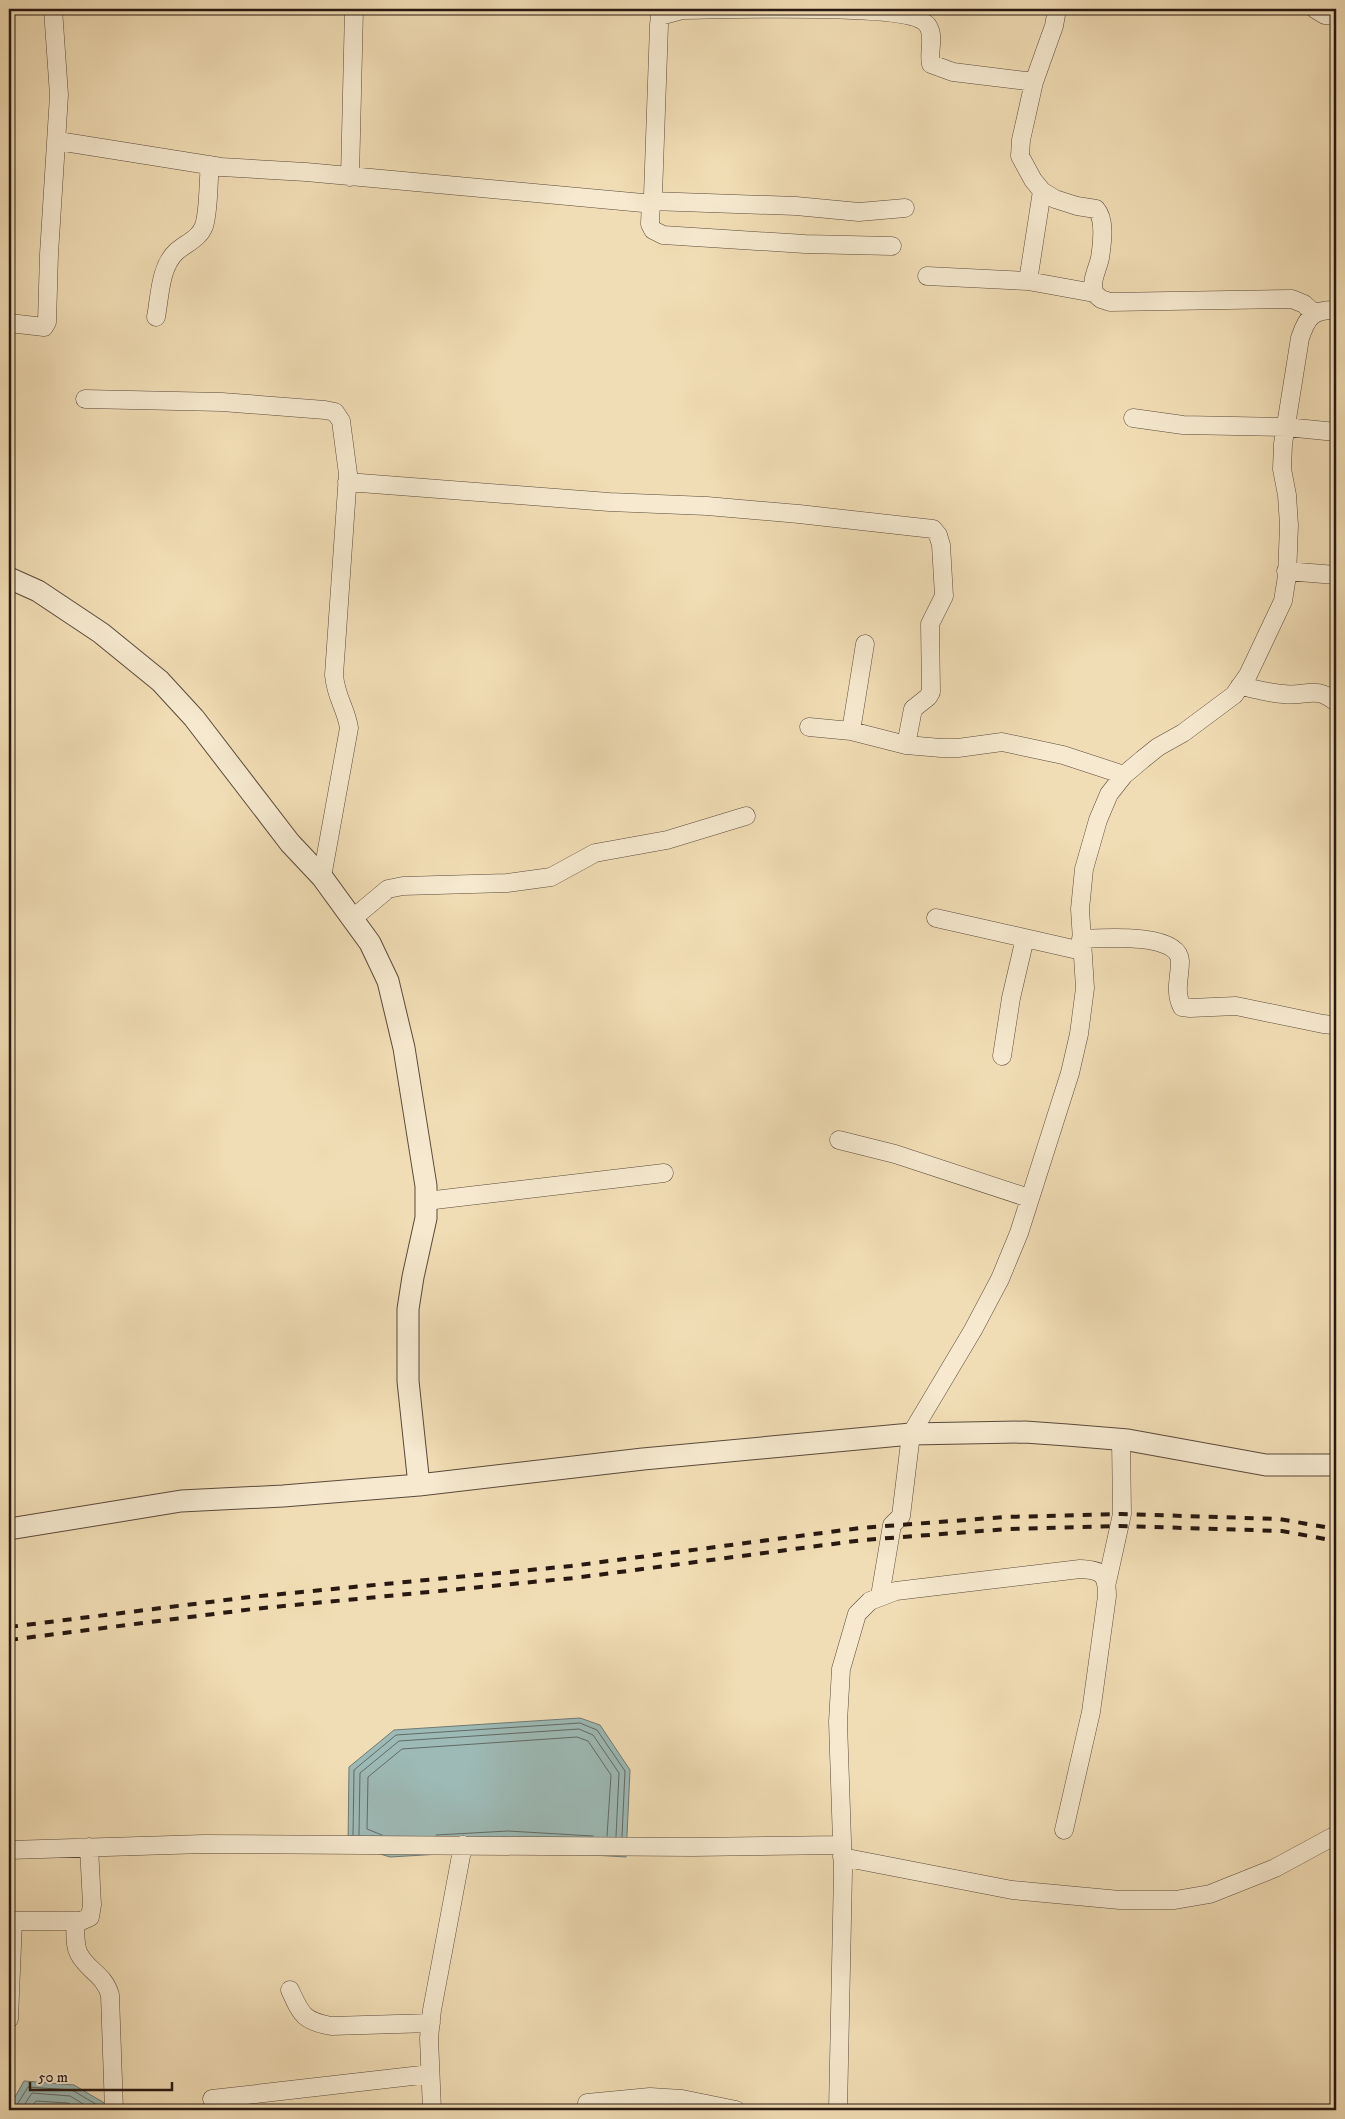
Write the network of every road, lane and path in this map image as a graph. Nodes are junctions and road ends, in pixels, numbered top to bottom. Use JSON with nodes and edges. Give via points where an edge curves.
{"nodes":[{"id":1,"x":54,"y":9,"type":"edge"},
{"id":2,"x":354,"y":9,"type":"edge"},
{"id":3,"x":1058,"y":9,"type":"edge"},
{"id":4,"x":1314,"y":9,"type":"edge"},
{"id":5,"x":1336,"y":16,"type":"edge"},
{"id":6,"x":1034,"y":82,"type":"junction"},
{"id":7,"x":58,"y":141,"type":"junction"},
{"id":8,"x":210,"y":165,"type":"junction"},
{"id":9,"x":350,"y":177,"type":"junction"},
{"id":10,"x":1042,"y":191,"type":"junction"},
{"id":11,"x":651,"y":201,"type":"junction"},
{"id":12,"x":904,"y":208,"type":"dead end"},
{"id":13,"x":892,"y":246,"type":"dead end"},
{"id":14,"x":927,"y":276,"type":"dead end"},
{"id":15,"x":1028,"y":281,"type":"junction"},
{"id":16,"x":1094,"y":292,"type":"junction"},
{"id":17,"x":1336,"y":310,"type":"edge"},
{"id":18,"x":1314,"y":313,"type":"junction"},
{"id":19,"x":156,"y":317,"type":"dead end"},
{"id":20,"x":9,"y":322,"type":"edge"},
{"id":21,"x":85,"y":399,"type":"dead end"},
{"id":22,"x":1133,"y":418,"type":"dead end"},
{"id":23,"x":1286,"y":427,"type":"junction"},
{"id":24,"x":1336,"y":432,"type":"edge"},
{"id":25,"x":347,"y":482,"type":"junction"},
{"id":26,"x":1286,"y":571,"type":"junction"},
{"id":27,"x":1336,"y":574,"type":"edge"},
{"id":28,"x":9,"y":578,"type":"edge"},
{"id":29,"x":866,"y":644,"type":"dead end"},
{"id":30,"x":1240,"y":686,"type":"junction"},
{"id":31,"x":1336,"y":702,"type":"edge"},
{"id":32,"x":809,"y":727,"type":"dead end"},
{"id":33,"x":850,"y":731,"type":"junction"},
{"id":34,"x":906,"y":745,"type":"junction"},
{"id":35,"x":1124,"y":774,"type":"junction"},
{"id":36,"x":746,"y":816,"type":"dead end"},
{"id":37,"x":322,"y":877,"type":"junction"},
{"id":38,"x":936,"y":918,"type":"dead end"},
{"id":39,"x":352,"y":919,"type":"junction"},
{"id":40,"x":1025,"y":938,"type":"junction"},
{"id":41,"x":1081,"y":945,"type":"junction"},
{"id":42,"x":1336,"y":1023,"type":"edge"},
{"id":43,"x":1002,"y":1056,"type":"dead end"},
{"id":44,"x":839,"y":1140,"type":"dead end"},
{"id":45,"x":664,"y":1173,"type":"dead end"},
{"id":46,"x":1029,"y":1198,"type":"junction"},
{"id":47,"x":426,"y":1201,"type":"junction"},
{"id":48,"x":911,"y":1434,"type":"junction"},
{"id":49,"x":1121,"y":1439,"type":"junction"},
{"id":50,"x":1336,"y":1465,"type":"edge"},
{"id":51,"x":419,"y":1485,"type":"junction"},
{"id":52,"x":9,"y":1529,"type":"edge"},
{"id":53,"x":1107,"y":1582,"type":"junction"},
{"id":54,"x":880,"y":1596,"type":"junction"},
{"id":55,"x":1064,"y":1830,"type":"dead end"},
{"id":56,"x":1336,"y":1835,"type":"edge"},
{"id":57,"x":463,"y":1845,"type":"junction"},
{"id":58,"x":89,"y":1847,"type":"junction"},
{"id":59,"x":9,"y":1850,"type":"edge"},
{"id":60,"x":842,"y":1851,"type":"junction"},
{"id":61,"x":11,"y":1921,"type":"edge"},
{"id":62,"x":75,"y":1922,"type":"junction"},
{"id":63,"x":290,"y":1990,"type":"dead end"},
{"id":64,"x":9,"y":2019,"type":"edge"},
{"id":65,"x":431,"y":2023,"type":"junction"},
{"id":66,"x":430,"y":2074,"type":"junction"},
{"id":67,"x":212,"y":2099,"type":"dead end"},
{"id":68,"x":587,"y":2103,"type":"dead end"},
{"id":69,"x":114,"y":2110,"type":"edge"},
{"id":70,"x":432,"y":2110,"type":"edge"},
{"id":71,"x":736,"y":2110,"type":"edge"},
{"id":72,"x":838,"y":2110,"type":"edge"}],
"edges":[{"from":1,"to":7,"type":"street"},
{"from":2,"to":9,"type":"street"},
{"from":3,"to":6,"type":"street"},
{"from":4,"to":5,"type":"street","via":[[1324,15]]},
{"from":6,"to":10,"type":"street","via":[[1020,156]]},
{"from":6,"to":11,"type":"street","via":[[953,72],[931,64],[928,25],[918,18],[890,12],[669,12],[660,16],[659,25]]},
{"from":7,"to":8,"type":"street"},
{"from":7,"to":20,"type":"street","via":[[47,322],[44,327]]},
{"from":8,"to":9,"type":"street"},
{"from":8,"to":19,"type":"street","via":[[204,225],[199,235],[175,252],[168,263]]},
{"from":9,"to":11,"type":"street","via":[[643,203]]},
{"from":10,"to":15,"type":"street"},
{"from":10,"to":16,"type":"street","via":[[1055,199],[1096,209],[1100,213],[1101,247]]},
{"from":11,"to":12,"type":"street","via":[[796,206],[860,212]]},
{"from":11,"to":13,"type":"street","via":[[650,224],[653,230],[663,235]]},
{"from":14,"to":15,"type":"street"},
{"from":15,"to":16,"type":"street"},
{"from":16,"to":18,"type":"street","via":[[1110,302],[1292,299]]},
{"from":17,"to":18,"type":"street"},
{"from":18,"to":23,"type":"street","via":[[1305,323],[1300,338]]},
{"from":21,"to":25,"type":"street","via":[[222,402],[335,412],[344,435]]},
{"from":22,"to":23,"type":"street","via":[[1183,425]]},
{"from":23,"to":24,"type":"street"},
{"from":23,"to":26,"type":"street","via":[[1282,470],[1289,526]]},
{"from":25,"to":34,"type":"street","via":[[707,506],[933,529],[941,545],[944,596],[930,624],[931,692],[914,710]]},
{"from":25,"to":37,"type":"street","via":[[334,675],[335,688],[348,717],[349,728]]},
{"from":26,"to":27,"type":"street"},
{"from":26,"to":30,"type":"street","via":[[1283,601]]},
{"from":28,"to":37,"type":"street","via":[[38,591],[101,633],[160,681],[194,718],[290,843]]},
{"from":29,"to":33,"type":"street"},
{"from":30,"to":31,"type":"street","via":[[1285,695],[1319,692]]},
{"from":30,"to":35,"type":"street","via":[[1234,695]]},
{"from":32,"to":33,"type":"street"},
{"from":33,"to":34,"type":"street"},
{"from":34,"to":35,"type":"street","via":[[958,748],[1002,742],[1064,755]]},
{"from":35,"to":41,"type":"street","via":[[1109,794],[1098,820],[1084,869]]},
{"from":36,"to":39,"type":"street","via":[[667,840],[595,853],[550,877],[507,883],[388,889]]},
{"from":37,"to":39,"type":"street"},
{"from":38,"to":40,"type":"street"},
{"from":39,"to":47,"type":"street","via":[[370,943],[388,981],[404,1048]]},
{"from":40,"to":41,"type":"street"},
{"from":40,"to":43,"type":"street"},
{"from":41,"to":42,"type":"street","via":[[1110,938],[1158,941],[1174,948],[1180,959],[1177,984],[1182,1007],[1236,1006],[1322,1024]]},
{"from":41,"to":46,"type":"street","via":[[1085,988],[1079,1034],[1070,1073]]},
{"from":44,"to":46,"type":"street","via":[[895,1154]]},
{"from":45,"to":47,"type":"street"},
{"from":46,"to":48,"type":"street","via":[[1000,1279]]},
{"from":47,"to":51,"type":"street","via":[[426,1218],[408,1309],[408,1381]]},
{"from":48,"to":49,"type":"street","via":[[1025,1432]]},
{"from":48,"to":51,"type":"street","via":[[643,1459]]},
{"from":48,"to":54,"type":"street","via":[[901,1516],[892,1526]]},
{"from":49,"to":50,"type":"street","via":[[1266,1464]]},
{"from":49,"to":53,"type":"street","via":[[1122,1514]]},
{"from":51,"to":52,"type":"street","via":[[181,1501]]},
{"from":53,"to":54,"type":"street","via":[[1101,1573],[1080,1569],[896,1591]]},
{"from":53,"to":55,"type":"street","via":[[1091,1712]]},
{"from":54,"to":60,"type":"street","via":[[857,1614],[841,1669],[838,1722]]},
{"from":56,"to":60,"type":"street","via":[[1276,1868],[1210,1894],[1175,1900],[1120,1900],[1012,1890]]},
{"from":57,"to":58,"type":"street"},
{"from":57,"to":60,"type":"street"},
{"from":57,"to":65,"type":"street","via":[[436,1981]]},
{"from":58,"to":59,"type":"street"},
{"from":58,"to":62,"type":"street","via":[[92,1912],[86,1920]]},
{"from":60,"to":72,"type":"street"},
{"from":61,"to":62,"type":"street"},
{"from":61,"to":64,"type":"street"},
{"from":62,"to":69,"type":"street","via":[[79,1954],[104,1980],[110,1995]]},
{"from":63,"to":65,"type":"street","via":[[301,2013],[319,2024]]},
{"from":65,"to":66,"type":"street"},
{"from":66,"to":67,"type":"street"},
{"from":66,"to":70,"type":"street"},
{"from":68,"to":71,"type":"street","via":[[650,2097],[682,2099]]}]}
